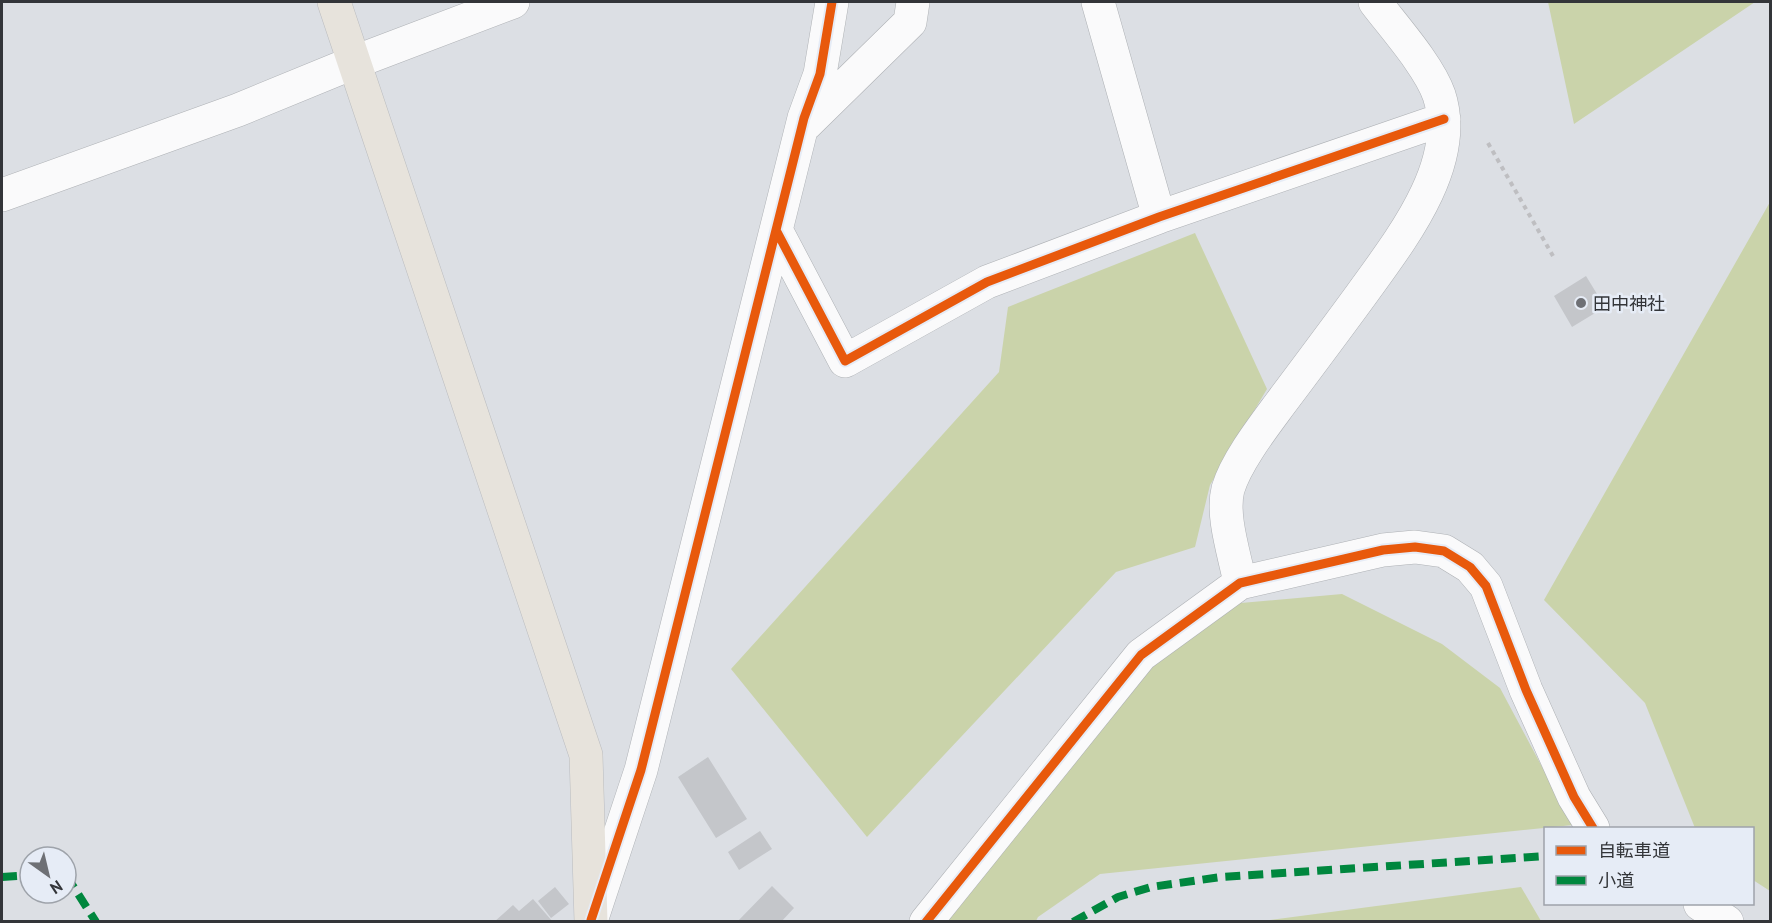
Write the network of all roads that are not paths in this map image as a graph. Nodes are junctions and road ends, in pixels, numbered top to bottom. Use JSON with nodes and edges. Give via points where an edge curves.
{"nodes":[{"id":1,"x":334,"y":2,"type":"edge"},
{"id":2,"x":513,"y":2,"type":"edge"},
{"id":3,"x":832,"y":2,"type":"edge"},
{"id":4,"x":913,"y":2,"type":"edge"},
{"id":5,"x":1098,"y":2,"type":"edge"},
{"id":6,"x":1375,"y":2,"type":"edge"},
{"id":7,"x":355,"y":62,"type":"junction"},
{"id":8,"x":1444,"y":119,"type":"junction"},
{"id":9,"x":802,"y":129,"type":"junction"},
{"id":10,"x":2,"y":195,"type":"edge"},
{"id":11,"x":1159,"y":217,"type":"junction"},
{"id":12,"x":776,"y":230,"type":"junction"},
{"id":13,"x":1240,"y":583,"type":"junction"},
{"id":14,"x":1592,"y":827,"type":"edge"},
{"id":15,"x":1703,"y":905,"type":"edge"},
{"id":16,"x":591,"y":921,"type":"edge"},
{"id":17,"x":926,"y":921,"type":"edge"},
{"id":18,"x":1727,"y":921,"type":"edge"}],
"edges":[{"from":1,"to":7,"type":"main road"},
{"from":2,"to":7,"type":"street"},
{"from":3,"to":9,"type":"street","via":[[820,74]]},
{"from":4,"to":9,"type":"street","via":[[910,22]]},
{"from":5,"to":11,"type":"street"},
{"from":6,"to":8,"type":"street","via":[[1422,65],[1439,94]]},
{"from":7,"to":10,"type":"street","via":[[238,110]]},
{"from":7,"to":16,"type":"main road","via":[[586,755]]},
{"from":8,"to":11,"type":"street"},
{"from":8,"to":13,"type":"street","via":[[1440,156],[1429,191],[1405,233],[1261,430],[1237,469],[1228,490],[1226,510]]},
{"from":9,"to":12,"type":"street"},
{"from":11,"to":12,"type":"street","via":[[987,282],[845,361]]},
{"from":12,"to":16,"type":"street","via":[[641,770]]},
{"from":13,"to":14,"type":"street","via":[[1383,550],[1415,547],[1444,552],[1470,567],[1486,586],[1526,690],[1574,797]]},
{"from":13,"to":17,"type":"street","via":[[1141,655]]},
{"from":15,"to":18,"type":"street"}]}
